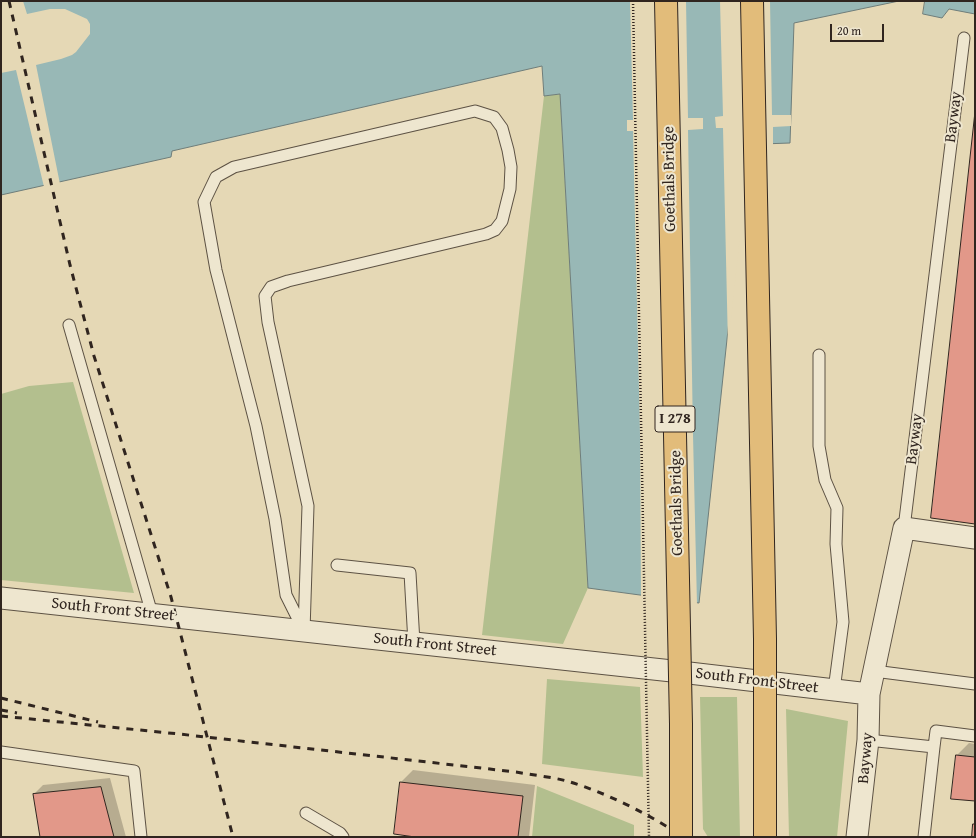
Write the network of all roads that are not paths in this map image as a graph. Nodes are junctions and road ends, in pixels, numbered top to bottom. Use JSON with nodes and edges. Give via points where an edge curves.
{"nodes":[{"id":1,"x":666,"y":1,"type":"edge"},
{"id":2,"x":752,"y":1,"type":"edge"},
{"id":3,"x":964,"y":38,"type":"dead end"},
{"id":4,"x":69,"y":325,"type":"dead end"},
{"id":5,"x":819,"y":355,"type":"dead end"},
{"id":6,"x":904,"y":528,"type":"junction"},
{"id":7,"x":975,"y":538,"type":"edge"},
{"id":8,"x":337,"y":565,"type":"dead end"},
{"id":9,"x":1,"y":598,"type":"edge"},
{"id":10,"x":152,"y":614,"type":"junction"},
{"id":11,"x":304,"y":631,"type":"junction"},
{"id":12,"x":414,"y":643,"type":"junction"},
{"id":13,"x":874,"y":671,"type":"junction"},
{"id":14,"x":975,"y":684,"type":"edge"},
{"id":15,"x":834,"y":690,"type":"junction"},
{"id":16,"x":869,"y":694,"type":"junction"},
{"id":17,"x":975,"y":736,"type":"edge"},
{"id":18,"x":868,"y":740,"type":"junction"},
{"id":19,"x":934,"y":747,"type":"junction"},
{"id":20,"x":1,"y":752,"type":"edge"},
{"id":21,"x":306,"y":813,"type":"dead end"},
{"id":22,"x":141,"y":837,"type":"edge"},
{"id":23,"x":343,"y":837,"type":"edge"},
{"id":24,"x":681,"y":837,"type":"edge"},
{"id":25,"x":765,"y":837,"type":"edge"},
{"id":26,"x":857,"y":837,"type":"edge"},
{"id":27,"x":924,"y":837,"type":"edge"}],
"edges":[{"from":1,"to":24,"type":"highway","name":"Goethals Bridge","number":"I 278","bridge":true,"via":[[681,716]]},
{"from":2,"to":25,"type":"highway","bridge":true,"via":[[765,639]]},
{"from":3,"to":6,"type":"lane","name":"Bayway"},
{"from":4,"to":10,"type":"lane"},
{"from":5,"to":15,"type":"lane","via":[[819,446],[825,480],[837,508],[836,544],[843,622]]},
{"from":6,"to":7,"type":"street"},
{"from":6,"to":13,"type":"street","name":"Bayway"},
{"from":8,"to":12,"type":"lane","via":[[410,573]]},
{"from":9,"to":10,"type":"street","name":"South Front Street"},
{"from":10,"to":11,"type":"street","name":"South Front Street"},
{"from":11,"to":11,"type":"lane","via":[[308,506],[268,322],[265,296],[271,287],[288,281],[495,230],[502,221],[509,195],[511,167],[502,128],[494,117],[475,111],[234,167],[216,177],[204,202],[216,270],[256,426],[272,504],[286,595]]},
{"from":11,"to":12,"type":"street","name":"South Front Street"},
{"from":12,"to":15,"type":"street","name":"South Front Street"},
{"from":13,"to":14,"type":"lane"},
{"from":13,"to":16,"type":"street","name":"Bayway"},
{"from":15,"to":16,"type":"street","name":"South Front Street"},
{"from":16,"to":18,"type":"street","name":"Bayway"},
{"from":17,"to":19,"type":"lane","via":[[936,731]]},
{"from":18,"to":19,"type":"lane"},
{"from":18,"to":26,"type":"street","name":"Bayway"},
{"from":19,"to":27,"type":"lane"},
{"from":20,"to":22,"type":"lane","via":[[134,771]]},
{"from":21,"to":23,"type":"lane"}]}
